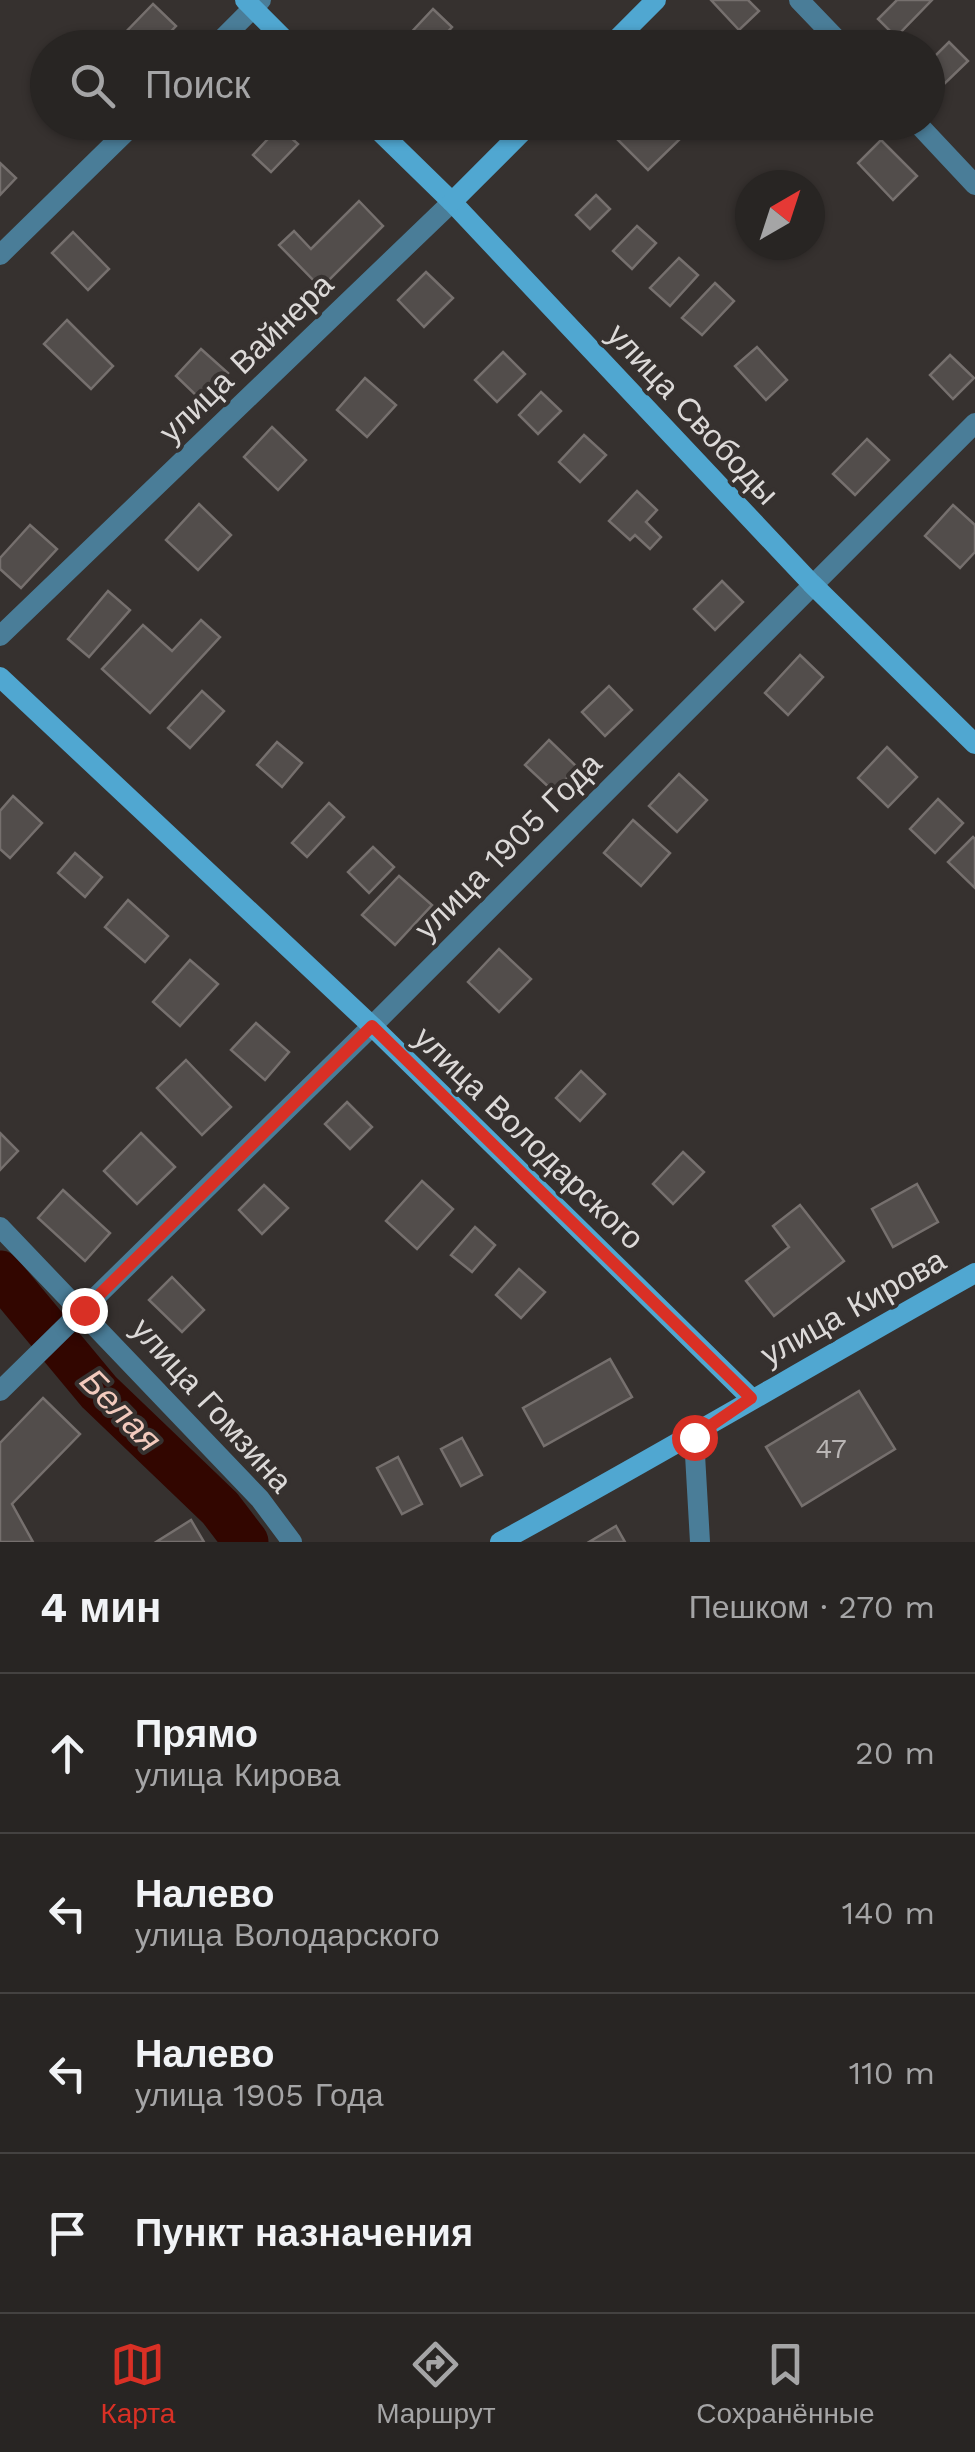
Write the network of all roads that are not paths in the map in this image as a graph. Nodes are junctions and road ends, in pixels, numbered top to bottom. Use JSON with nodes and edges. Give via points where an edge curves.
{"nodes":[{"id":1,"x":656,"y":0,"type":"edge"},
{"id":2,"x":800,"y":0,"type":"edge"},
{"id":3,"x":253,"y":3,"type":"edge"},
{"id":4,"x":228,"y":30,"type":"edge"},
{"id":5,"x":277,"y":30,"type":"edge"},
{"id":6,"x":626,"y":30,"type":"edge"},
{"id":7,"x":828,"y":30,"type":"edge"},
{"id":8,"x":118,"y":140,"type":"edge"},
{"id":9,"x":388,"y":140,"type":"edge"},
{"id":10,"x":514,"y":140,"type":"edge"},
{"id":11,"x":933,"y":140,"type":"edge"},
{"id":12,"x":975,"y":185,"type":"edge"},
{"id":13,"x":452,"y":202,"type":"junction"},
{"id":14,"x":0,"y":255,"type":"edge"},
{"id":15,"x":975,"y":424,"type":"edge"},
{"id":16,"x":811,"y":583,"type":"junction"},
{"id":17,"x":0,"y":636,"type":"edge"},
{"id":18,"x":0,"y":677,"type":"edge"},
{"id":19,"x":975,"y":744,"type":"edge"},
{"id":20,"x":372,"y":1026,"type":"junction"},
{"id":21,"x":0,"y":1227,"type":"edge"},
{"id":22,"x":975,"y":1273,"type":"edge"},
{"id":23,"x":84,"y":1310,"type":"junction"},
{"id":24,"x":0,"y":1390,"type":"edge"},
{"id":25,"x":751,"y":1398,"type":"junction"},
{"id":26,"x":694,"y":1437,"type":"junction"},
{"id":27,"x":292,"y":1542,"type":"edge"},
{"id":28,"x":500,"y":1542,"type":"edge"},
{"id":29,"x":700,"y":1542,"type":"edge"}],
"edges":[{"from":1,"to":6,"type":"main road"},
{"from":2,"to":7,"type":"street"},
{"from":3,"to":4,"type":"street"},
{"from":3,"to":5,"type":"main road"},
{"from":8,"to":14,"type":"street"},
{"from":9,"to":13,"type":"main road","name":"улица Свободы"},
{"from":10,"to":13,"type":"main road","name":"улица Вайнера"},
{"from":11,"to":12,"type":"street"},
{"from":13,"to":16,"type":"main road","name":"улица Свободы"},
{"from":13,"to":17,"type":"street","name":"улица Вайнера"},
{"from":15,"to":16,"type":"street","name":"улица 1905 Года"},
{"from":16,"to":19,"type":"main road","name":"улица Свободы"},
{"from":16,"to":20,"type":"street","name":"улица 1905 Года"},
{"from":18,"to":20,"type":"main road","name":"улица Володарского"},
{"from":20,"to":23,"type":"street","name":"улица 1905 Года"},
{"from":20,"to":25,"type":"main road","name":"улица Володарского"},
{"from":21,"to":23,"type":"street","name":"улица Гомзина"},
{"from":22,"to":25,"type":"main road","name":"улица Кирова"},
{"from":23,"to":24,"type":"street","name":"улица 1905 Года"},
{"from":23,"to":27,"type":"street","name":"улица Гомзина"},
{"from":25,"to":26,"type":"main road","name":"улица Кирова"},
{"from":26,"to":28,"type":"main road","name":"улица Кирова"},
{"from":26,"to":29,"type":"street"}]}
